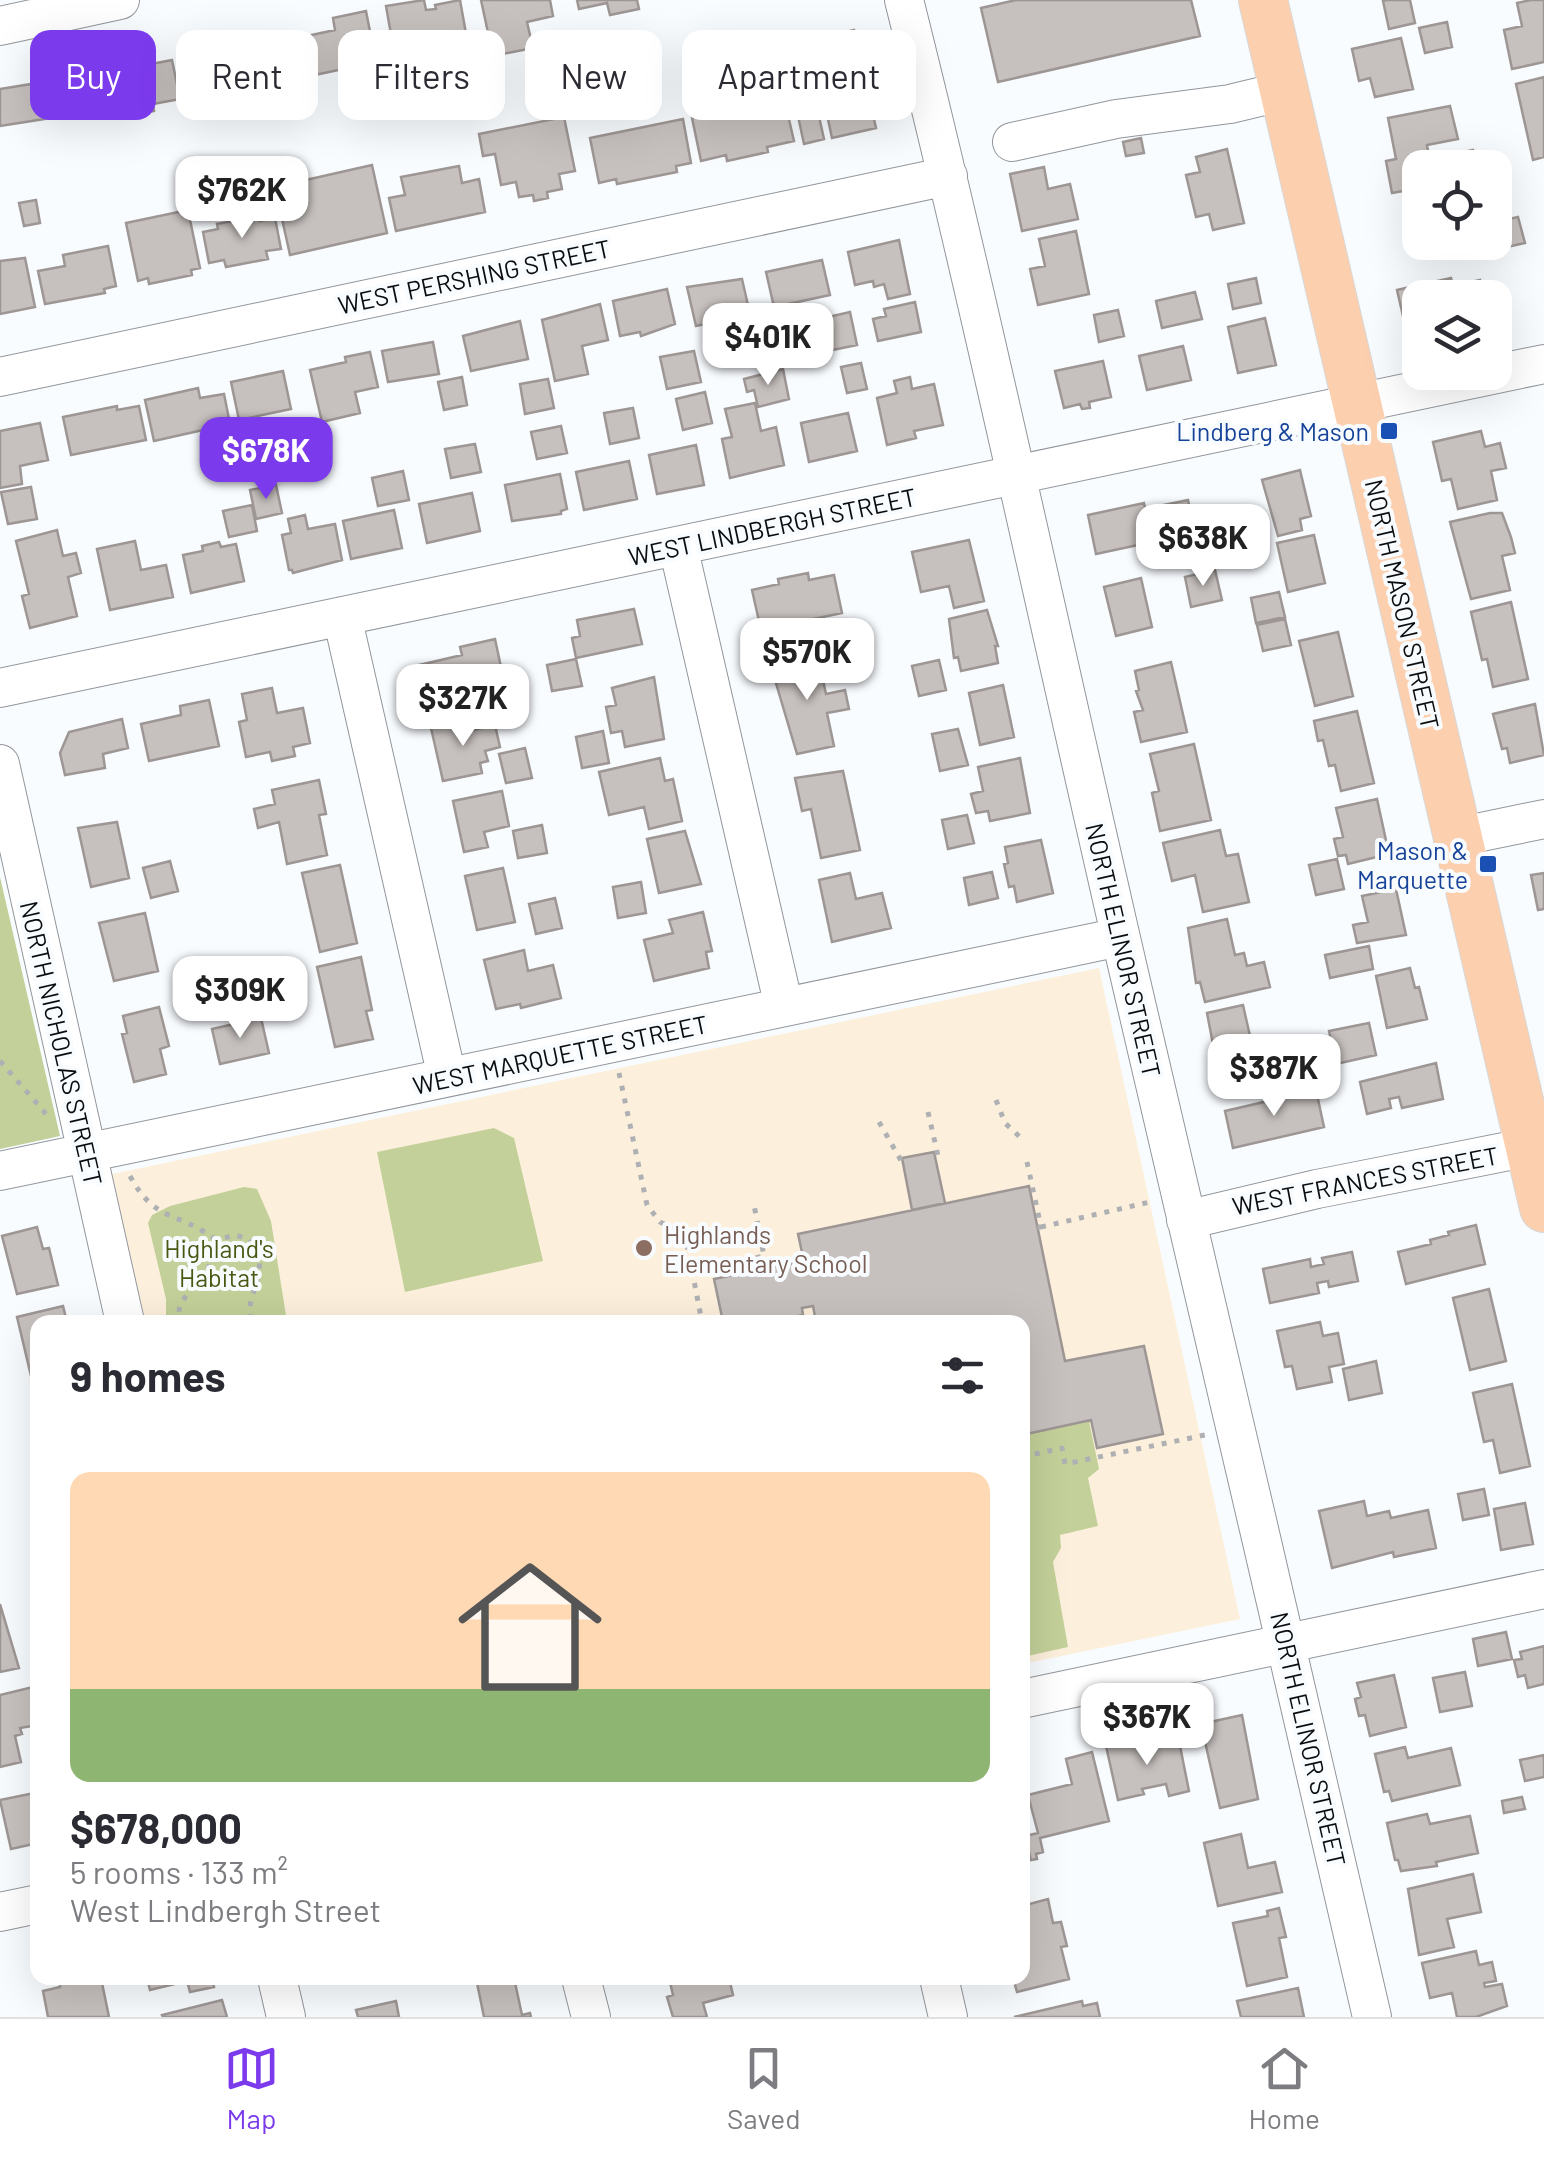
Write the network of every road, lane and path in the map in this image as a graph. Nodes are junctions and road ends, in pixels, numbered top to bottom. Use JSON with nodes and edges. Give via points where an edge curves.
{"nodes":[{"id":1,"x":120,"y":0,"type":"edge"},
{"id":2,"x":904,"y":0,"type":"edge"},
{"id":3,"x":1262,"y":0,"type":"edge"},
{"id":4,"x":0,"y":26,"type":"edge"},
{"id":5,"x":1284,"y":91,"type":"junction"},
{"id":6,"x":1012,"y":142,"type":"dead end"},
{"id":7,"x":948,"y":176,"type":"junction"},
{"id":8,"x":1544,"y":364,"type":"edge"},
{"id":9,"x":0,"y":377,"type":"edge"},
{"id":10,"x":1356,"y":404,"type":"junction"},
{"id":11,"x":1016,"y":474,"type":"junction"},
{"id":12,"x":678,"y":546,"type":"junction"},
{"id":13,"x":342,"y":616,"type":"junction"},
{"id":14,"x":0,"y":688,"type":"edge"},
{"id":15,"x":0,"y":764,"type":"edge"},
{"id":16,"x":1544,"y":819,"type":"edge"},
{"id":17,"x":1457,"y":837,"type":"junction"},
{"id":18,"x":1120,"y":937,"type":"junction"},
{"id":19,"x":784,"y":1007,"type":"junction"},
{"id":20,"x":0,"y":1061,"type":"edge"},
{"id":21,"x":619,"y":1073,"type":"dead end"},
{"id":22,"x":448,"y":1077,"type":"junction"},
{"id":23,"x":996,"y":1100,"type":"dead end"},
{"id":24,"x":928,"y":1112,"type":"dead end"},
{"id":25,"x":51,"y":1121,"type":"dead end"},
{"id":26,"x":879,"y":1122,"type":"dead end"},
{"id":27,"x":1021,"y":1138,"type":"dead end"},
{"id":28,"x":1536,"y":1145,"type":"edge"},
{"id":29,"x":88,"y":1152,"type":"junction"},
{"id":30,"x":936,"y":1158,"type":"dead end"},
{"id":31,"x":1026,"y":1162,"type":"dead end"},
{"id":32,"x":904,"y":1164,"type":"dead end"},
{"id":33,"x":0,"y":1171,"type":"edge"},
{"id":34,"x":130,"y":1176,"type":"dead end"},
{"id":35,"x":1153,"y":1202,"type":"dead end"},
{"id":36,"x":754,"y":1205,"type":"dead end"},
{"id":37,"x":1544,"y":1208,"type":"edge"},
{"id":38,"x":1186,"y":1220,"type":"junction"},
{"id":39,"x":216,"y":1240,"type":"junction"},
{"id":40,"x":692,"y":1270,"type":"junction"},
{"id":41,"x":123,"y":1315,"type":"edge"},
{"id":42,"x":181,"y":1315,"type":"edge"},
{"id":43,"x":249,"y":1315,"type":"edge"},
{"id":44,"x":701,"y":1315,"type":"edge"},
{"id":45,"x":1205,"y":1435,"type":"dead end"},
{"id":46,"x":1030,"y":1454,"type":"edge"},
{"id":47,"x":1544,"y":1589,"type":"edge"},
{"id":48,"x":1288,"y":1643,"type":"junction"},
{"id":49,"x":1030,"y":1696,"type":"edge"},
{"id":50,"x":30,"y":1906,"type":"edge"},
{"id":51,"x":0,"y":1912,"type":"edge"},
{"id":52,"x":279,"y":1985,"type":"edge"},
{"id":53,"x":583,"y":1985,"type":"edge"},
{"id":54,"x":941,"y":1985,"type":"edge"},
{"id":55,"x":286,"y":2017,"type":"edge"},
{"id":56,"x":590,"y":2017,"type":"edge"},
{"id":57,"x":948,"y":2017,"type":"edge"},
{"id":58,"x":1372,"y":2017,"type":"edge"}],
"edges":[{"from":1,"to":4,"type":"street"},
{"from":2,"to":7,"type":"street","name":"NORTH ELINOR STREET"},
{"from":3,"to":5,"type":"main road","name":"NORTH MASON STREET"},
{"from":5,"to":6,"type":"street"},
{"from":5,"to":10,"type":"main road","name":"NORTH MASON STREET"},
{"from":7,"to":9,"type":"street","name":"WEST PERSHING STREET"},
{"from":7,"to":11,"type":"street","name":"NORTH ELINOR STREET"},
{"from":8,"to":10,"type":"street","name":"WEST LINDBERGH STREET"},
{"from":10,"to":11,"type":"street","name":"WEST LINDBERGH STREET"},
{"from":10,"to":17,"type":"main road","name":"NORTH MASON STREET"},
{"from":11,"to":12,"type":"street","name":"WEST LINDBERGH STREET"},
{"from":11,"to":18,"type":"street","name":"NORTH ELINOR STREET"},
{"from":12,"to":13,"type":"street","name":"WEST LINDBERGH STREET"},
{"from":12,"to":19,"type":"street"},
{"from":13,"to":14,"type":"street","name":"WEST LINDBERGH STREET"},
{"from":13,"to":22,"type":"street"},
{"from":15,"to":29,"type":"street","name":"NORTH NICHOLAS STREET"},
{"from":16,"to":17,"type":"street"},
{"from":17,"to":28,"type":"main road","name":"NORTH MASON STREET"},
{"from":18,"to":19,"type":"street","name":"WEST MARQUETTE STREET"},
{"from":18,"to":38,"type":"street","name":"NORTH ELINOR STREET"},
{"from":19,"to":22,"type":"street","name":"WEST MARQUETTE STREET"},
{"from":20,"to":25,"type":"path"},
{"from":21,"to":40,"type":"path","via":[[647,1205],[660,1222],[685,1234]]},
{"from":22,"to":29,"type":"street","name":"WEST MARQUETTE STREET"},
{"from":23,"to":27,"type":"path","via":[[1005,1123]]},
{"from":24,"to":30,"type":"path"},
{"from":26,"to":32,"type":"path"},
{"from":28,"to":37,"type":"main road","name":"NORTH MASON STREET"},
{"from":28,"to":38,"type":"street","name":"WEST FRANCES STREET"},
{"from":29,"to":33,"type":"street","name":"WEST MARQUETTE STREET"},
{"from":29,"to":41,"type":"street","name":"NORTH NICHOLAS STREET"},
{"from":31,"to":35,"type":"path","via":[[1039,1227]]},
{"from":34,"to":39,"type":"path","via":[[149,1206]]},
{"from":36,"to":40,"type":"path","via":[[764,1256]]},
{"from":38,"to":48,"type":"street","name":"NORTH ELINOR STREET"},
{"from":39,"to":42,"type":"path","via":[[207,1272],[179,1305]]},
{"from":39,"to":43,"type":"path","via":[[245,1237],[256,1249],[260,1274]]},
{"from":40,"to":44,"type":"path"},
{"from":45,"to":46,"type":"path","via":[[1065,1464],[1062,1448]]},
{"from":47,"to":48,"type":"street"},
{"from":48,"to":49,"type":"street"},
{"from":48,"to":58,"type":"street","name":"NORTH ELINOR STREET"},
{"from":50,"to":51,"type":"street"},
{"from":52,"to":55,"type":"street"},
{"from":53,"to":56,"type":"street"},
{"from":54,"to":57,"type":"street"}]}
